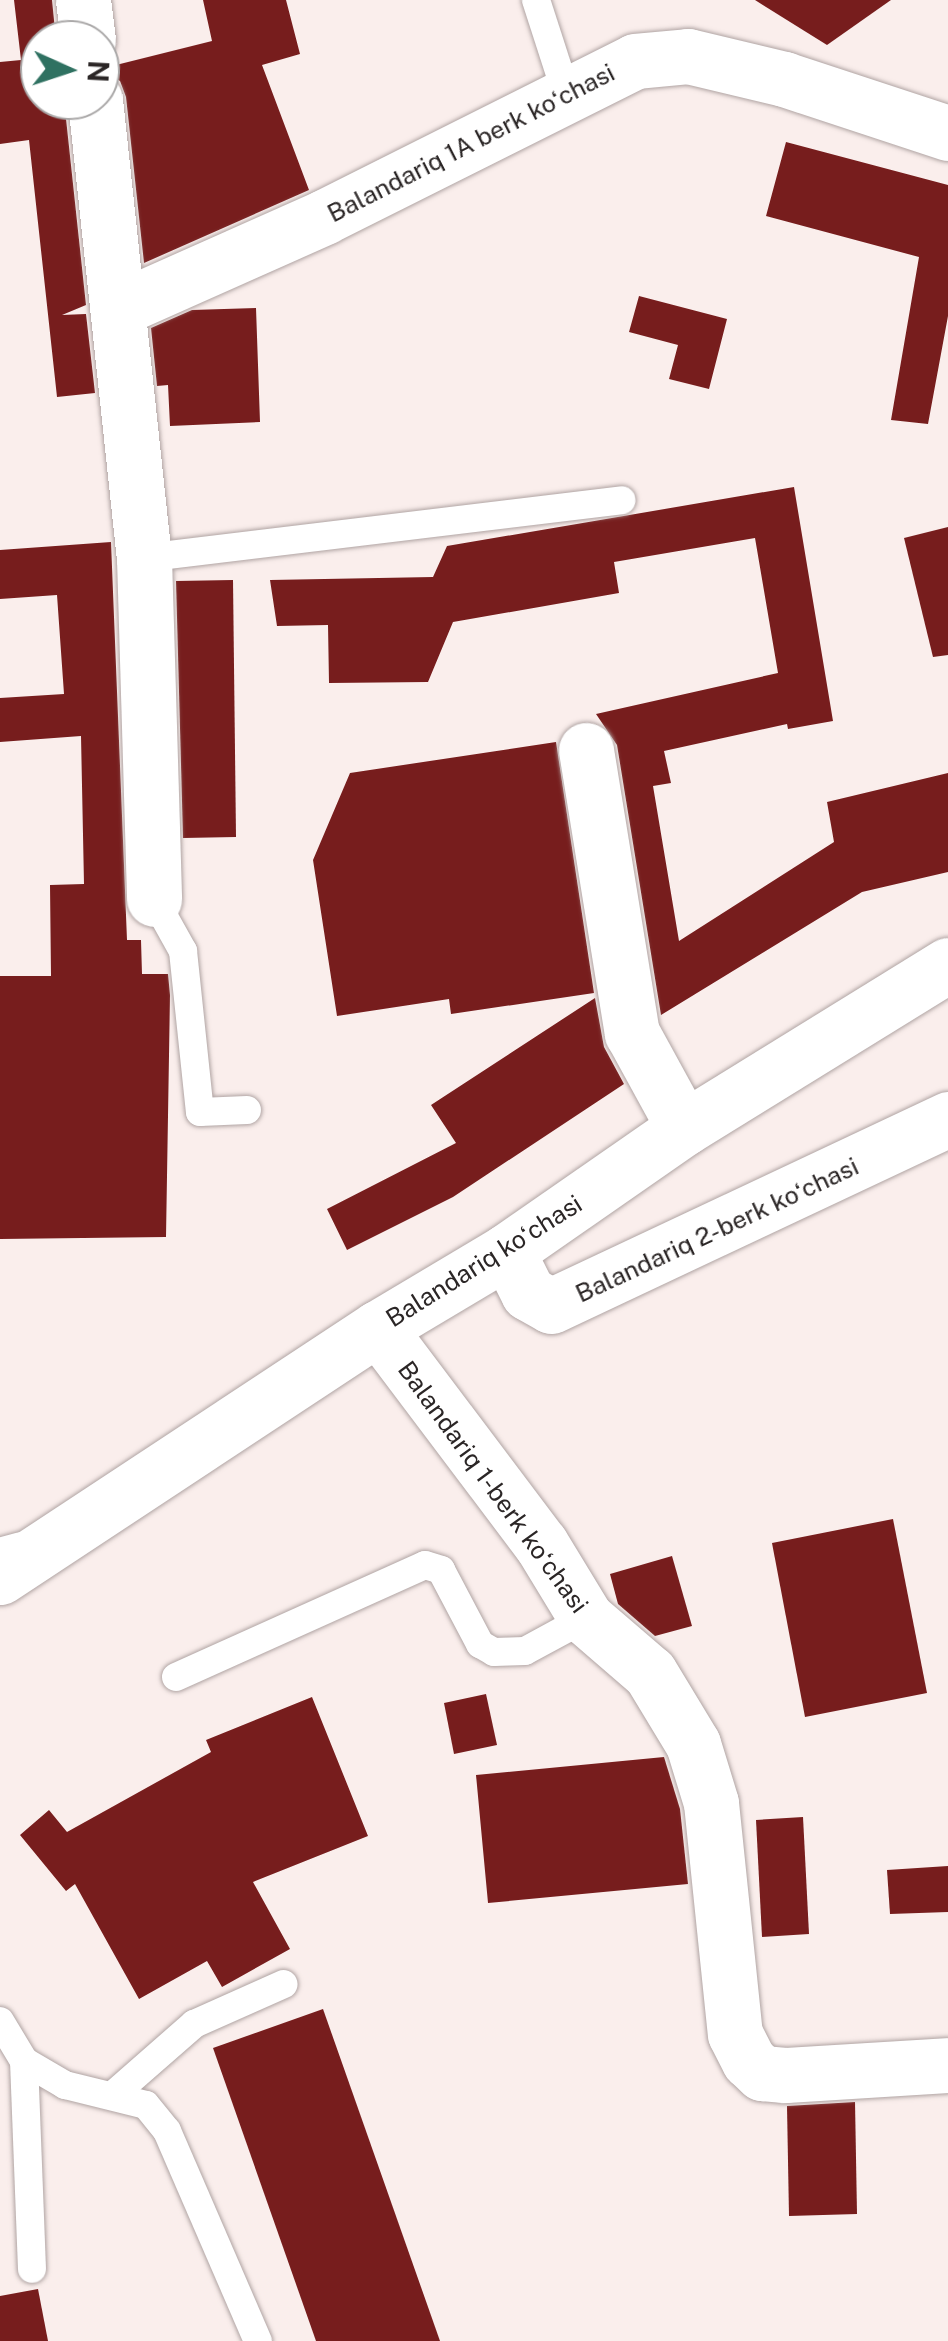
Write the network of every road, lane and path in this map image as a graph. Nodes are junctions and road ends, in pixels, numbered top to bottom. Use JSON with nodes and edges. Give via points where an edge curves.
{"nodes":[{"id":1,"x":536,"y":0,"type":"edge"},
{"id":2,"x":565,"y":90,"type":"junction"},
{"id":3,"x":97,"y":120,"type":"edge"},
{"id":4,"x":948,"y":133,"type":"edge"},
{"id":5,"x":120,"y":308,"type":"junction"},
{"id":6,"x":621,"y":500,"type":"dead end"},
{"id":7,"x":144,"y":558,"type":"junction"},
{"id":8,"x":586,"y":750,"type":"dead end"},
{"id":9,"x":154,"y":899,"type":"joint"},
{"id":10,"x":948,"y":965,"type":"edge"},
{"id":11,"x":247,"y":1110,"type":"dead end"},
{"id":12,"x":948,"y":1119,"type":"edge"},
{"id":13,"x":684,"y":1128,"type":"junction"},
{"id":14,"x":508,"y":1251,"type":"junction"},
{"id":15,"x":378,"y":1328,"type":"junction"},
{"id":16,"x":7,"y":1567,"type":"edge"},
{"id":17,"x":586,"y":1618,"type":"junction"},
{"id":18,"x":176,"y":1677,"type":"dead end"},
{"id":19,"x":284,"y":1984,"type":"dead end"},
{"id":20,"x":0,"y":2022,"type":"edge"},
{"id":21,"x":24,"y":2061,"type":"junction"},
{"id":22,"x":948,"y":2065,"type":"edge"},
{"id":23,"x":113,"y":2095,"type":"junction"},
{"id":24,"x":32,"y":2269,"type":"dead end"},
{"id":25,"x":258,"y":2341,"type":"edge"}],
"edges":[{"from":1,"to":2,"type":"lane"},
{"from":2,"to":4,"type":"street","name":"Balandariq 1A berk koʻchasi","via":[[635,61],[688,56],[784,78]]},
{"from":2,"to":5,"type":"street","name":"Balandariq 1A berk koʻchasi","via":[[324,217]]},
{"from":3,"to":5,"type":"street"},
{"from":5,"to":7,"type":"street"},
{"from":6,"to":7,"type":"lane"},
{"from":7,"to":9,"type":"street"},
{"from":8,"to":13,"type":"street","via":[[632,1033]]},
{"from":9,"to":11,"type":"lane","via":[[183,951],[200,1112]]},
{"from":10,"to":13,"type":"street","name":"Balandariq koʻchasi"},
{"from":12,"to":14,"type":"street","name":"Balandariq 2-berk koʻchasi","via":[[551,1306],[528,1293]]},
{"from":13,"to":14,"type":"street","name":"Balandariq koʻchasi"},
{"from":14,"to":15,"type":"street","name":"Balandariq koʻchasi"},
{"from":15,"to":16,"type":"street","name":"Balandariq koʻchasi"},
{"from":15,"to":17,"type":"street","name":"Balandariq 1-berk koʻchasi","via":[[541,1544]]},
{"from":17,"to":18,"type":"lane","via":[[526,1652],[494,1652],[480,1644],[440,1570],[425,1564]]},
{"from":17,"to":22,"type":"street","name":"Balandariq 1-berk koʻchasi","via":[[650,1673],[693,1744],[714,1823],[735,2034],[748,2061],[762,2073],[785,2076]]},
{"from":19,"to":23,"type":"lane","via":[[194,2024]]},
{"from":20,"to":21,"type":"lane"},
{"from":21,"to":23,"type":"lane","via":[[65,2085]]},
{"from":21,"to":24,"type":"lane"},
{"from":23,"to":25,"type":"lane","via":[[146,2105],[167,2132]]}]}
